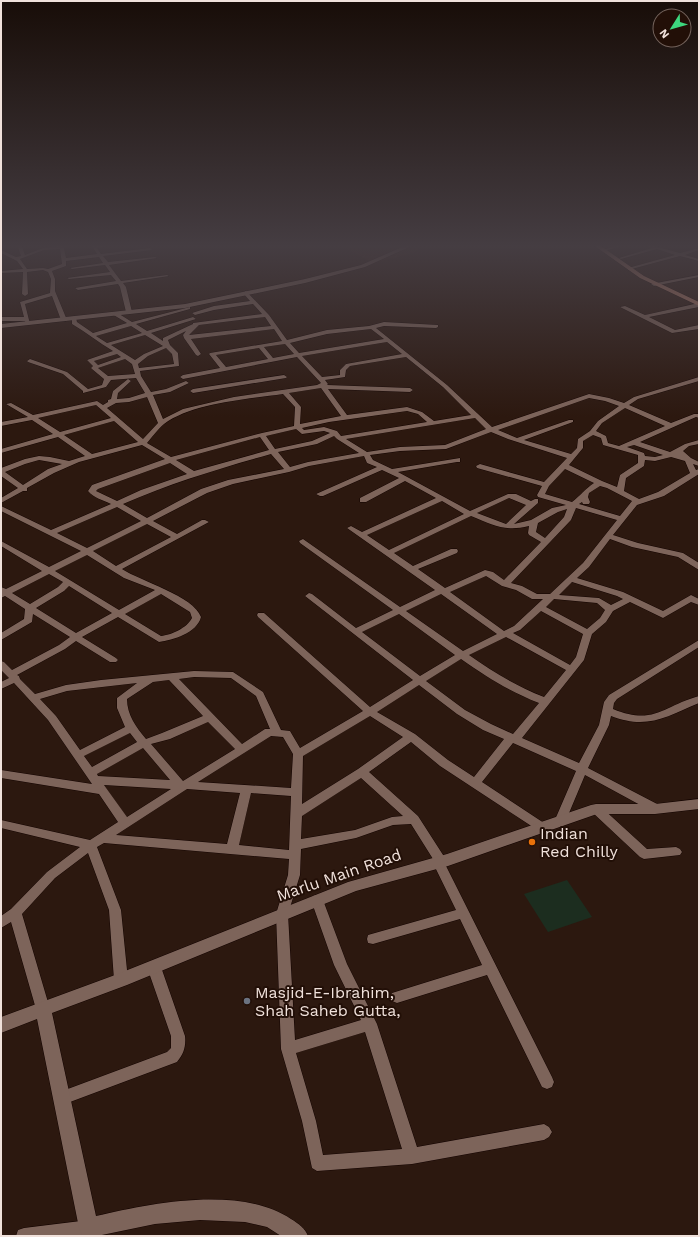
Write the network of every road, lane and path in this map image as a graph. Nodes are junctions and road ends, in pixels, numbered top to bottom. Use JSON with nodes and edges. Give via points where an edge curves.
{"nodes":[{"id":1,"x":26,"y":302,"type":"edge"},
{"id":2,"x":56,"y":302,"type":"edge"},
{"id":3,"x":127,"y":302,"type":"edge"},
{"id":4,"x":209,"y":302,"type":"edge"},
{"id":5,"x":254,"y":302,"type":"joint"},
{"id":6,"x":699,"y":303,"type":"edge"},
{"id":7,"x":186,"y":307,"type":"junction"},
{"id":8,"x":623,"y":307,"type":"dead end"},
{"id":9,"x":663,"y":308,"type":"dead end"},
{"id":10,"x":129,"y":312,"type":"junction"},
{"id":11,"x":672,"y":312,"type":"junction"},
{"id":12,"x":114,"y":314,"type":"junction"},
{"id":13,"x":265,"y":315,"type":"junction"},
{"id":14,"x":644,"y":317,"type":"junction"},
{"id":15,"x":682,"y":317,"type":"dead end"},
{"id":16,"x":1,"y":319,"type":"edge"},
{"id":17,"x":74,"y":319,"type":"junction"},
{"id":18,"x":64,"y":320,"type":"junction"},
{"id":19,"x":195,"y":320,"type":"junction"},
{"id":20,"x":27,"y":321,"type":"junction"},
{"id":21,"x":131,"y":324,"type":"junction"},
{"id":22,"x":1,"y":326,"type":"edge"},
{"id":23,"x":436,"y":326,"type":"dead end"},
{"id":24,"x":372,"y":327,"type":"junction"},
{"id":25,"x":699,"y":327,"type":"edge"},
{"id":26,"x":277,"y":330,"type":"junction"},
{"id":27,"x":145,"y":333,"type":"junction"},
{"id":28,"x":92,"y":336,"type":"junction"},
{"id":29,"x":188,"y":338,"type":"junction"},
{"id":30,"x":232,"y":339,"type":"dead end"},
{"id":31,"x":389,"y":340,"type":"junction"},
{"id":32,"x":286,"y":342,"type":"junction"},
{"id":33,"x":106,"y":345,"type":"junction"},
{"id":34,"x":167,"y":346,"type":"junction"},
{"id":35,"x":260,"y":346,"type":"junction"},
{"id":36,"x":117,"y":352,"type":"junction"},
{"id":37,"x":198,"y":354,"type":"dead end"},
{"id":38,"x":298,"y":355,"type":"junction"},
{"id":39,"x":407,"y":355,"type":"junction"},
{"id":40,"x":126,"y":357,"type":"junction"},
{"id":41,"x":272,"y":360,"type":"junction"},
{"id":42,"x":30,"y":361,"type":"dead end"},
{"id":43,"x":177,"y":365,"type":"junction"},
{"id":44,"x":96,"y":366,"type":"junction"},
{"id":45,"x":137,"y":369,"type":"junction"},
{"id":46,"x":224,"y":369,"type":"junction"},
{"id":47,"x":183,"y":377,"type":"junction"},
{"id":48,"x":284,"y":377,"type":"dead end"},
{"id":49,"x":108,"y":379,"type":"junction"},
{"id":50,"x":699,"y":379,"type":"edge"},
{"id":51,"x":128,"y":381,"type":"dead end"},
{"id":52,"x":688,"y":382,"type":"junction"},
{"id":53,"x":186,"y":383,"type":"junction"},
{"id":54,"x":322,"y":384,"type":"junction"},
{"id":55,"x":699,"y":388,"type":"edge"},
{"id":56,"x":410,"y":390,"type":"dead end"},
{"id":57,"x":87,"y":391,"type":"junction"},
{"id":58,"x":193,"y":391,"type":"junction"},
{"id":59,"x":285,"y":392,"type":"junction"},
{"id":60,"x":149,"y":394,"type":"junction"},
{"id":61,"x":114,"y":401,"type":"junction"},
{"id":62,"x":9,"y":404,"type":"dead end"},
{"id":63,"x":100,"y":404,"type":"junction"},
{"id":64,"x":202,"y":406,"type":"junction"},
{"id":65,"x":624,"y":406,"type":"junction"},
{"id":66,"x":477,"y":416,"type":"junction"},
{"id":67,"x":699,"y":416,"type":"edge"},
{"id":68,"x":345,"y":417,"type":"junction"},
{"id":69,"x":33,"y":418,"type":"junction"},
{"id":70,"x":115,"y":419,"type":"junction"},
{"id":71,"x":571,"y":421,"type":"dead end"},
{"id":72,"x":161,"y":423,"type":"junction"},
{"id":73,"x":433,"y":423,"type":"junction"},
{"id":74,"x":1,"y":424,"type":"edge"},
{"id":75,"x":297,"y":426,"type":"junction"},
{"id":76,"x":671,"y":426,"type":"junction"},
{"id":77,"x":491,"y":430,"type":"junction"},
{"id":78,"x":592,"y":432,"type":"junction"},
{"id":79,"x":264,"y":434,"type":"junction"},
{"id":80,"x":337,"y":435,"type":"junction"},
{"id":81,"x":59,"y":436,"type":"junction"},
{"id":82,"x":518,"y":440,"type":"junction"},
{"id":83,"x":633,"y":442,"type":"junction"},
{"id":84,"x":699,"y":442,"type":"edge"},
{"id":85,"x":143,"y":443,"type":"junction"},
{"id":86,"x":620,"y":448,"type":"junction"},
{"id":87,"x":679,"y":451,"type":"junction"},
{"id":88,"x":1,"y":452,"type":"edge"},
{"id":89,"x":273,"y":452,"type":"junction"},
{"id":90,"x":366,"y":454,"type":"junction"},
{"id":91,"x":671,"y":455,"type":"junction"},
{"id":92,"x":90,"y":456,"type":"junction"},
{"id":93,"x":572,"y":457,"type":"junction"},
{"id":94,"x":641,"y":458,"type":"junction"},
{"id":95,"x":170,"y":460,"type":"junction"},
{"id":96,"x":457,"y":460,"type":"dead end"},
{"id":97,"x":688,"y":460,"type":"junction"},
{"id":98,"x":71,"y":463,"type":"junction"},
{"id":99,"x":480,"y":466,"type":"dead end"},
{"id":100,"x":565,"y":466,"type":"junction"},
{"id":101,"x":383,"y":467,"type":"junction"},
{"id":102,"x":289,"y":470,"type":"junction"},
{"id":103,"x":697,"y":470,"type":"edge"},
{"id":104,"x":391,"y":471,"type":"junction"},
{"id":105,"x":1,"y":472,"type":"edge"},
{"id":106,"x":193,"y":474,"type":"junction"},
{"id":107,"x":405,"y":478,"type":"junction"},
{"id":108,"x":600,"y":482,"type":"junction"},
{"id":109,"x":546,"y":485,"type":"junction"},
{"id":110,"x":24,"y":488,"type":"junction"},
{"id":111,"x":620,"y":492,"type":"junction"},
{"id":112,"x":320,"y":494,"type":"dead end"},
{"id":113,"x":541,"y":496,"type":"junction"},
{"id":114,"x":584,"y":497,"type":"junction"},
{"id":115,"x":442,"y":498,"type":"junction"},
{"id":116,"x":363,"y":500,"type":"dead end"},
{"id":117,"x":1,"y":501,"type":"edge"},
{"id":118,"x":638,"y":502,"type":"junction"},
{"id":119,"x":117,"y":504,"type":"junction"},
{"id":120,"x":531,"y":504,"type":"junction"},
{"id":121,"x":573,"y":505,"type":"junction"},
{"id":122,"x":1,"y":508,"type":"edge"},
{"id":123,"x":588,"y":510,"type":"junction"},
{"id":124,"x":469,"y":513,"type":"junction"},
{"id":125,"x":621,"y":519,"type":"junction"},
{"id":126,"x":147,"y":521,"type":"junction"},
{"id":127,"x":205,"y":522,"type":"dead end"},
{"id":128,"x":534,"y":522,"type":"junction"},
{"id":129,"x":512,"y":527,"type":"junction"},
{"id":130,"x":351,"y":528,"type":"dead end"},
{"id":131,"x":51,"y":533,"type":"junction"},
{"id":132,"x":532,"y":534,"type":"junction"},
{"id":133,"x":361,"y":535,"type":"junction"},
{"id":134,"x":608,"y":536,"type":"junction"},
{"id":135,"x":177,"y":537,"type":"junction"},
{"id":136,"x":303,"y":541,"type":"dead end"},
{"id":137,"x":1,"y":542,"type":"edge"},
{"id":138,"x":546,"y":542,"type":"junction"},
{"id":139,"x":87,"y":551,"type":"junction"},
{"id":140,"x":454,"y":551,"type":"dead end"},
{"id":141,"x":388,"y":553,"type":"junction"},
{"id":142,"x":699,"y":567,"type":"edge"},
{"id":143,"x":116,"y":569,"type":"junction"},
{"id":144,"x":412,"y":569,"type":"junction"},
{"id":145,"x":48,"y":571,"type":"junction"},
{"id":146,"x":572,"y":579,"type":"junction"},
{"id":147,"x":68,"y":582,"type":"junction"},
{"id":148,"x":505,"y":584,"type":"junction"},
{"id":149,"x":161,"y":590,"type":"junction"},
{"id":150,"x":442,"y":591,"type":"junction"},
{"id":151,"x":2,"y":592,"type":"edge"},
{"id":152,"x":309,"y":596,"type":"dead end"},
{"id":153,"x":553,"y":596,"type":"junction"},
{"id":154,"x":629,"y":598,"type":"junction"},
{"id":155,"x":697,"y":599,"type":"edge"},
{"id":156,"x":540,"y":607,"type":"junction"},
{"id":157,"x":29,"y":608,"type":"junction"},
{"id":158,"x":610,"y":609,"type":"junction"},
{"id":159,"x":400,"y":610,"type":"junction"},
{"id":160,"x":118,"y":614,"type":"junction"},
{"id":161,"x":261,"y":616,"type":"dead end"},
{"id":162,"x":355,"y":632,"type":"junction"},
{"id":163,"x":588,"y":633,"type":"junction"},
{"id":164,"x":505,"y":634,"type":"junction"},
{"id":165,"x":1,"y":637,"type":"edge"},
{"id":166,"x":76,"y":638,"type":"junction"},
{"id":167,"x":699,"y":643,"type":"edge"},
{"id":168,"x":462,"y":655,"type":"junction"},
{"id":169,"x":113,"y":660,"type":"dead end"},
{"id":170,"x":1,"y":664,"type":"edge"},
{"id":171,"x":571,"y":669,"type":"junction"},
{"id":172,"x":13,"y":676,"type":"junction"},
{"id":173,"x":171,"y":677,"type":"junction"},
{"id":174,"x":151,"y":679,"type":"junction"},
{"id":175,"x":419,"y":681,"type":"junction"},
{"id":176,"x":1,"y":686,"type":"edge"},
{"id":177,"x":33,"y":698,"type":"junction"},
{"id":178,"x":699,"y":699,"type":"edge"},
{"id":179,"x":546,"y":702,"type":"junction"},
{"id":180,"x":608,"y":711,"type":"junction"},
{"id":181,"x":370,"y":712,"type":"junction"},
{"id":182,"x":210,"y":717,"type":"junction"},
{"id":183,"x":131,"y":728,"type":"junction"},
{"id":184,"x":277,"y":733,"type":"junction"},
{"id":185,"x":411,"y":737,"type":"junction"},
{"id":186,"x":513,"y":738,"type":"junction"},
{"id":187,"x":144,"y":743,"type":"junction"},
{"id":188,"x":242,"y":750,"type":"junction"},
{"id":189,"x":298,"y":754,"type":"junction"},
{"id":190,"x":78,"y":755,"type":"junction"},
{"id":191,"x":582,"y":769,"type":"junction"},
{"id":192,"x":362,"y":772,"type":"junction"},
{"id":193,"x":1,"y":774,"type":"edge"},
{"id":194,"x":93,"y":777,"type":"junction"},
{"id":195,"x":475,"y":783,"type":"junction"},
{"id":196,"x":183,"y":785,"type":"junction"},
{"id":197,"x":246,"y":789,"type":"junction"},
{"id":198,"x":102,"y":790,"type":"junction"},
{"id":199,"x":297,"y":792,"type":"junction"},
{"id":200,"x":699,"y":804,"type":"edge"},
{"id":201,"x":596,"y":809,"type":"junction"},
{"id":202,"x":657,"y":809,"type":"junction"},
{"id":203,"x":296,"y":813,"type":"junction"},
{"id":204,"x":414,"y":819,"type":"junction"},
{"id":205,"x":560,"y":822,"type":"junction"},
{"id":206,"x":1,"y":824,"type":"edge"},
{"id":207,"x":125,"y":824,"type":"junction"},
{"id":208,"x":543,"y":828,"type":"junction"},
{"id":209,"x":103,"y":838,"type":"junction"},
{"id":210,"x":91,"y":845,"type":"junction"},
{"id":211,"x":232,"y":850,"type":"junction"},
{"id":212,"x":295,"y":850,"type":"junction"},
{"id":213,"x":676,"y":852,"type":"dead end"},
{"id":214,"x":439,"y":861,"type":"junction"},
{"id":215,"x":317,"y":900,"type":"junction"},
{"id":216,"x":15,"y":913,"type":"junction"},
{"id":217,"x":463,"y":913,"type":"junction"},
{"id":218,"x":282,"y":914,"type":"junction"},
{"id":219,"x":1,"y":923,"type":"edge"},
{"id":220,"x":373,"y":939,"type":"dead end"},
{"id":221,"x":154,"y":967,"type":"junction"},
{"id":222,"x":490,"y":968,"type":"junction"},
{"id":223,"x":121,"y":980,"type":"junction"},
{"id":224,"x":397,"y":997,"type":"dead end"},
{"id":225,"x":43,"y":1009,"type":"junction"},
{"id":226,"x":370,"y":1024,"type":"junction"},
{"id":227,"x":1,"y":1025,"type":"edge"},
{"id":228,"x":288,"y":1049,"type":"junction"},
{"id":229,"x":547,"y":1082,"type":"dead end"},
{"id":230,"x":62,"y":1098,"type":"junction"},
{"id":231,"x":544,"y":1132,"type":"dead end"},
{"id":232,"x":412,"y":1156,"type":"junction"},
{"id":233,"x":89,"y":1228,"type":"junction"},
{"id":234,"x":24,"y":1236,"type":"edge"},
{"id":235,"x":298,"y":1236,"type":"edge"}],
"edges":[{"from":1,"to":20,"type":"street","via":[[22,303]]},
{"from":2,"to":18,"type":"street"},
{"from":3,"to":10,"type":"street"},
{"from":4,"to":7,"type":"street"},
{"from":5,"to":13,"type":"street"},
{"from":5,"to":19,"type":"street","via":[[214,308]]},
{"from":6,"to":11,"type":"street"},
{"from":7,"to":10,"type":"street"},
{"from":7,"to":19,"type":"street"},
{"from":7,"to":21,"type":"street"},
{"from":8,"to":14,"type":"street"},
{"from":9,"to":11,"type":"street"},
{"from":10,"to":12,"type":"street"},
{"from":11,"to":14,"type":"street"},
{"from":11,"to":15,"type":"street"},
{"from":12,"to":17,"type":"street"},
{"from":12,"to":21,"type":"street"},
{"from":13,"to":19,"type":"street"},
{"from":13,"to":26,"type":"street"},
{"from":14,"to":25,"type":"street","via":[[674,332]]},
{"from":16,"to":20,"type":"street"},
{"from":17,"to":18,"type":"street"},
{"from":17,"to":28,"type":"street","via":[[74,323]]},
{"from":18,"to":20,"type":"street"},
{"from":19,"to":27,"type":"street"},
{"from":19,"to":29,"type":"street","via":[[186,335]]},
{"from":19,"to":34,"type":"street","via":[[165,339]]},
{"from":20,"to":22,"type":"street"},
{"from":21,"to":27,"type":"street"},
{"from":21,"to":28,"type":"street"},
{"from":23,"to":24,"type":"street","via":[[384,324]]},
{"from":24,"to":31,"type":"street"},
{"from":24,"to":32,"type":"street","via":[[328,332]]},
{"from":26,"to":29,"type":"street"},
{"from":26,"to":30,"type":"street"},
{"from":26,"to":32,"type":"street"},
{"from":27,"to":33,"type":"street"},
{"from":27,"to":34,"type":"street"},
{"from":28,"to":33,"type":"street"},
{"from":29,"to":37,"type":"street"},
{"from":31,"to":38,"type":"street"},
{"from":31,"to":39,"type":"street"},
{"from":32,"to":35,"type":"street"},
{"from":32,"to":38,"type":"street"},
{"from":33,"to":36,"type":"street"},
{"from":34,"to":43,"type":"street","via":[[175,353]]},
{"from":34,"to":45,"type":"street","via":[[146,355]]},
{"from":35,"to":41,"type":"street"},
{"from":35,"to":46,"type":"street","via":[[212,354]]},
{"from":36,"to":40,"type":"street"},
{"from":36,"to":44,"type":"street","via":[[90,360]]},
{"from":38,"to":41,"type":"street"},
{"from":38,"to":54,"type":"street"},
{"from":39,"to":54,"type":"street","via":[[348,365],[343,370],[343,376]]},
{"from":39,"to":66,"type":"street"},
{"from":40,"to":44,"type":"street"},
{"from":40,"to":45,"type":"street"},
{"from":41,"to":46,"type":"street"},
{"from":42,"to":57,"type":"street","via":[[65,373]]},
{"from":43,"to":45,"type":"street"},
{"from":43,"to":47,"type":"street"},
{"from":44,"to":49,"type":"street","via":[[95,369]]},
{"from":45,"to":49,"type":"street"},
{"from":45,"to":60,"type":"street"},
{"from":46,"to":47,"type":"street"},
{"from":47,"to":53,"type":"street"},
{"from":48,"to":58,"type":"street"},
{"from":49,"to":57,"type":"street","via":[[104,386]]},
{"from":50,"to":52,"type":"street"},
{"from":51,"to":61,"type":"street","via":[[116,392]]},
{"from":52,"to":55,"type":"street"},
{"from":52,"to":65,"type":"street","via":[[636,398]]},
{"from":53,"to":58,"type":"street"},
{"from":53,"to":60,"type":"street","via":[[168,391]]},
{"from":54,"to":56,"type":"street"},
{"from":54,"to":59,"type":"street"},
{"from":54,"to":68,"type":"street"},
{"from":57,"to":63,"type":"street","via":[[85,392]]},
{"from":58,"to":64,"type":"street"},
{"from":59,"to":64,"type":"street"},
{"from":59,"to":75,"type":"street","via":[[298,407]]},
{"from":60,"to":61,"type":"street"},
{"from":60,"to":72,"type":"street"},
{"from":61,"to":63,"type":"street"},
{"from":62,"to":69,"type":"street"},
{"from":63,"to":69,"type":"street"},
{"from":63,"to":70,"type":"street"},
{"from":64,"to":72,"type":"street","via":[[185,410]]},
{"from":65,"to":76,"type":"street"},
{"from":65,"to":77,"type":"street","via":[[589,396]]},
{"from":65,"to":78,"type":"street","via":[[600,422]]},
{"from":66,"to":73,"type":"street"},
{"from":66,"to":77,"type":"street"},
{"from":67,"to":76,"type":"street"},
{"from":68,"to":73,"type":"street","via":[[407,409],[420,413]]},
{"from":68,"to":75,"type":"street"},
{"from":69,"to":74,"type":"street"},
{"from":69,"to":81,"type":"street"},
{"from":70,"to":81,"type":"street"},
{"from":70,"to":85,"type":"street"},
{"from":71,"to":82,"type":"street"},
{"from":72,"to":85,"type":"street"},
{"from":73,"to":80,"type":"street"},
{"from":75,"to":79,"type":"street"},
{"from":75,"to":80,"type":"street","via":[[302,432],[324,429]]},
{"from":76,"to":83,"type":"street"},
{"from":77,"to":82,"type":"street"},
{"from":77,"to":90,"type":"street","via":[[446,447],[400,449]]},
{"from":78,"to":86,"type":"street","via":[[604,437],[605,444]]},
{"from":78,"to":93,"type":"street","via":[[580,440],[580,448]]},
{"from":79,"to":89,"type":"street","via":[[262,436]]},
{"from":79,"to":95,"type":"street"},
{"from":80,"to":89,"type":"street"},
{"from":80,"to":90,"type":"street"},
{"from":81,"to":88,"type":"street"},
{"from":81,"to":92,"type":"street"},
{"from":82,"to":93,"type":"street"},
{"from":83,"to":86,"type":"street"},
{"from":83,"to":91,"type":"street"},
{"from":84,"to":87,"type":"street","via":[[687,445]]},
{"from":85,"to":92,"type":"street"},
{"from":85,"to":95,"type":"street"},
{"from":86,"to":94,"type":"street","via":[[636,451],[642,454]]},
{"from":87,"to":91,"type":"street"},
{"from":87,"to":97,"type":"street"},
{"from":89,"to":102,"type":"street"},
{"from":89,"to":106,"type":"street"},
{"from":90,"to":101,"type":"street","via":[[370,461]]},
{"from":90,"to":102,"type":"street","via":[[308,464]]},
{"from":91,"to":94,"type":"street","via":[[655,459]]},
{"from":91,"to":97,"type":"street"},
{"from":92,"to":98,"type":"street"},
{"from":93,"to":100,"type":"street"},
{"from":94,"to":111,"type":"street","via":[[641,464],[623,477]]},
{"from":95,"to":106,"type":"street"},
{"from":95,"to":119,"type":"street","via":[[92,489],[95,494]]},
{"from":96,"to":104,"type":"street"},
{"from":97,"to":103,"type":"street"},
{"from":97,"to":103,"type":"street"},
{"from":98,"to":105,"type":"street","via":[[34,458]]},
{"from":98,"to":110,"type":"street"},
{"from":99,"to":109,"type":"street"},
{"from":100,"to":108,"type":"street"},
{"from":100,"to":109,"type":"street"},
{"from":101,"to":104,"type":"street"},
{"from":101,"to":112,"type":"street"},
{"from":102,"to":126,"type":"street","via":[[231,482],[204,491]]},
{"from":103,"to":118,"type":"street","via":[[661,494]]},
{"from":104,"to":107,"type":"street"},
{"from":105,"to":110,"type":"street"},
{"from":106,"to":119,"type":"street"},
{"from":107,"to":115,"type":"street"},
{"from":107,"to":116,"type":"street"},
{"from":108,"to":111,"type":"street"},
{"from":108,"to":114,"type":"street","via":[[586,492]]},
{"from":109,"to":113,"type":"street"},
{"from":110,"to":117,"type":"street"},
{"from":111,"to":118,"type":"street"},
{"from":113,"to":120,"type":"street"},
{"from":113,"to":121,"type":"street"},
{"from":114,"to":121,"type":"street"},
{"from":114,"to":123,"type":"street"},
{"from":115,"to":124,"type":"street"},
{"from":115,"to":133,"type":"street"},
{"from":118,"to":125,"type":"street","via":[[634,503]]},
{"from":119,"to":126,"type":"street"},
{"from":119,"to":131,"type":"street"},
{"from":120,"to":124,"type":"street","via":[[511,495]]},
{"from":120,"to":129,"type":"street"},
{"from":121,"to":123,"type":"street"},
{"from":121,"to":128,"type":"street","via":[[555,510]]},
{"from":121,"to":138,"type":"street","via":[[568,518]]},
{"from":122,"to":131,"type":"street"},
{"from":123,"to":125,"type":"street"},
{"from":124,"to":129,"type":"street"},
{"from":124,"to":141,"type":"street","via":[[436,532]]},
{"from":125,"to":134,"type":"street"},
{"from":126,"to":135,"type":"street"},
{"from":126,"to":139,"type":"street"},
{"from":127,"to":135,"type":"street"},
{"from":128,"to":129,"type":"street"},
{"from":128,"to":132,"type":"street"},
{"from":129,"to":132,"type":"street"},
{"from":130,"to":133,"type":"street"},
{"from":131,"to":139,"type":"street"},
{"from":132,"to":138,"type":"street"},
{"from":133,"to":141,"type":"street"},
{"from":134,"to":142,"type":"street","via":[[686,557]]},
{"from":134,"to":146,"type":"street"},
{"from":135,"to":143,"type":"street"},
{"from":136,"to":159,"type":"street"},
{"from":137,"to":145,"type":"street"},
{"from":138,"to":148,"type":"street"},
{"from":139,"to":143,"type":"street"},
{"from":139,"to":145,"type":"street"},
{"from":140,"to":144,"type":"street"},
{"from":141,"to":144,"type":"street"},
{"from":143,"to":149,"type":"street"},
{"from":144,"to":150,"type":"street"},
{"from":145,"to":147,"type":"street"},
{"from":145,"to":151,"type":"street"},
{"from":146,"to":153,"type":"street"},
{"from":146,"to":154,"type":"street"},
{"from":147,"to":157,"type":"street","via":[[61,590]]},
{"from":147,"to":160,"type":"street"},
{"from":148,"to":150,"type":"street","via":[[486,573]]},
{"from":148,"to":153,"type":"street","via":[[519,588],[534,597]]},
{"from":149,"to":160,"type":"street"},
{"from":149,"to":160,"type":"street","via":[[193,610],[196,615],[196,619],[181,632],[159,639]]},
{"from":150,"to":159,"type":"street"},
{"from":150,"to":164,"type":"street"},
{"from":151,"to":157,"type":"street"},
{"from":152,"to":162,"type":"street"},
{"from":153,"to":156,"type":"street"},
{"from":153,"to":158,"type":"street","via":[[599,601]]},
{"from":154,"to":155,"type":"street","via":[[663,615],[690,598]]},
{"from":154,"to":158,"type":"street"},
{"from":156,"to":163,"type":"street"},
{"from":156,"to":164,"type":"street","via":[[517,628]]},
{"from":157,"to":165,"type":"street","via":[[29,620]]},
{"from":157,"to":166,"type":"street"},
{"from":158,"to":163,"type":"street","via":[[603,620]]},
{"from":159,"to":162,"type":"street"},
{"from":159,"to":168,"type":"street"},
{"from":160,"to":166,"type":"street"},
{"from":161,"to":181,"type":"street"},
{"from":162,"to":175,"type":"street"},
{"from":163,"to":171,"type":"street","via":[[583,655]]},
{"from":164,"to":168,"type":"street"},
{"from":164,"to":171,"type":"street"},
{"from":166,"to":169,"type":"street"},
{"from":166,"to":172,"type":"street"},
{"from":167,"to":180,"type":"street","via":[[613,697],[609,702]]},
{"from":168,"to":175,"type":"street"},
{"from":168,"to":179,"type":"street","via":[[516,690]]},
{"from":170,"to":172,"type":"street"},
{"from":171,"to":179,"type":"street"},
{"from":172,"to":176,"type":"street"},
{"from":172,"to":177,"type":"street"},
{"from":173,"to":174,"type":"street"},
{"from":173,"to":182,"type":"street"},
{"from":173,"to":184,"type":"street","via":[[194,674],[234,675],[260,694]]},
{"from":174,"to":177,"type":"street","via":[[66,688]]},
{"from":174,"to":183,"type":"street","via":[[122,698],[122,708]]},
{"from":175,"to":181,"type":"street"},
{"from":175,"to":186,"type":"street","via":[[461,712]]},
{"from":177,"to":190,"type":"street","via":[[52,718]]},
{"from":178,"to":180,"type":"street","via":[[646,720],[632,719]]},
{"from":179,"to":186,"type":"street"},
{"from":180,"to":191,"type":"street","via":[[604,725]]},
{"from":181,"to":185,"type":"street"},
{"from":181,"to":189,"type":"street"},
{"from":182,"to":187,"type":"street"},
{"from":182,"to":188,"type":"street"},
{"from":183,"to":187,"type":"street"},
{"from":183,"to":190,"type":"street"},
{"from":184,"to":188,"type":"street","via":[[269,732]]},
{"from":184,"to":189,"type":"street","via":[[286,734]]},
{"from":185,"to":192,"type":"street"},
{"from":185,"to":195,"type":"street"},
{"from":186,"to":191,"type":"street"},
{"from":186,"to":195,"type":"street"},
{"from":187,"to":194,"type":"street"},
{"from":187,"to":196,"type":"street"},
{"from":188,"to":196,"type":"street"},
{"from":189,"to":199,"type":"street"},
{"from":190,"to":194,"type":"street"},
{"from":191,"to":202,"type":"street"},
{"from":191,"to":205,"type":"street"},
{"from":192,"to":203,"type":"street"},
{"from":192,"to":204,"type":"street"},
{"from":193,"to":198,"type":"street"},
{"from":194,"to":196,"type":"street"},
{"from":194,"to":198,"type":"street"},
{"from":195,"to":208,"type":"street"},
{"from":196,"to":197,"type":"street"},
{"from":196,"to":207,"type":"street"},
{"from":197,"to":199,"type":"street"},
{"from":197,"to":211,"type":"street"},
{"from":198,"to":207,"type":"street"},
{"from":199,"to":203,"type":"street"},
{"from":200,"to":202,"type":"street","name":"Marlu Main Road"},
{"from":201,"to":202,"type":"street","name":"Marlu Main Road"},
{"from":201,"to":205,"type":"street","name":"Marlu Main Road"},
{"from":201,"to":213,"type":"street","via":[[644,854]]},
{"from":203,"to":212,"type":"street"},
{"from":204,"to":212,"type":"street","via":[[392,821],[356,834]]},
{"from":204,"to":214,"type":"street"},
{"from":205,"to":208,"type":"street","name":"Marlu Main Road"},
{"from":206,"to":210,"type":"street"},
{"from":207,"to":209,"type":"street"},
{"from":208,"to":214,"type":"street","name":"Marlu Main Road"},
{"from":209,"to":210,"type":"street"},
{"from":209,"to":211,"type":"street"},
{"from":210,"to":216,"type":"street","via":[[51,875]]},
{"from":210,"to":223,"type":"street","via":[[115,910]]},
{"from":211,"to":212,"type":"street"},
{"from":212,"to":218,"type":"street","via":[[294,875]]},
{"from":214,"to":215,"type":"street","name":"Marlu Main Road","via":[[353,886]]},
{"from":214,"to":217,"type":"street"},
{"from":215,"to":218,"type":"street","name":"Marlu Main Road"},
{"from":215,"to":226,"type":"street","via":[[341,965]]},
{"from":216,"to":219,"type":"street"},
{"from":216,"to":225,"type":"street"},
{"from":217,"to":220,"type":"street"},
{"from":217,"to":222,"type":"street"},
{"from":218,"to":221,"type":"street","name":"Marlu Main Road"},
{"from":218,"to":228,"type":"street"},
{"from":221,"to":223,"type":"street","name":"Marlu Main Road"},
{"from":221,"to":230,"type":"street","via":[[178,1036],[177,1053],[172,1058]]},
{"from":222,"to":224,"type":"street"},
{"from":222,"to":229,"type":"street"},
{"from":223,"to":225,"type":"street","name":"Marlu Main Road"},
{"from":225,"to":227,"type":"street","name":"Marlu Main Road"},
{"from":225,"to":230,"type":"street"},
{"from":226,"to":228,"type":"street"},
{"from":226,"to":232,"type":"street"},
{"from":228,"to":232,"type":"street","via":[[309,1121],[317,1162]]},
{"from":230,"to":233,"type":"street"},
{"from":231,"to":232,"type":"street"},
{"from":233,"to":234,"type":"street"},
{"from":233,"to":235,"type":"street","via":[[170,1211],[226,1210],[268,1217]]}]}
